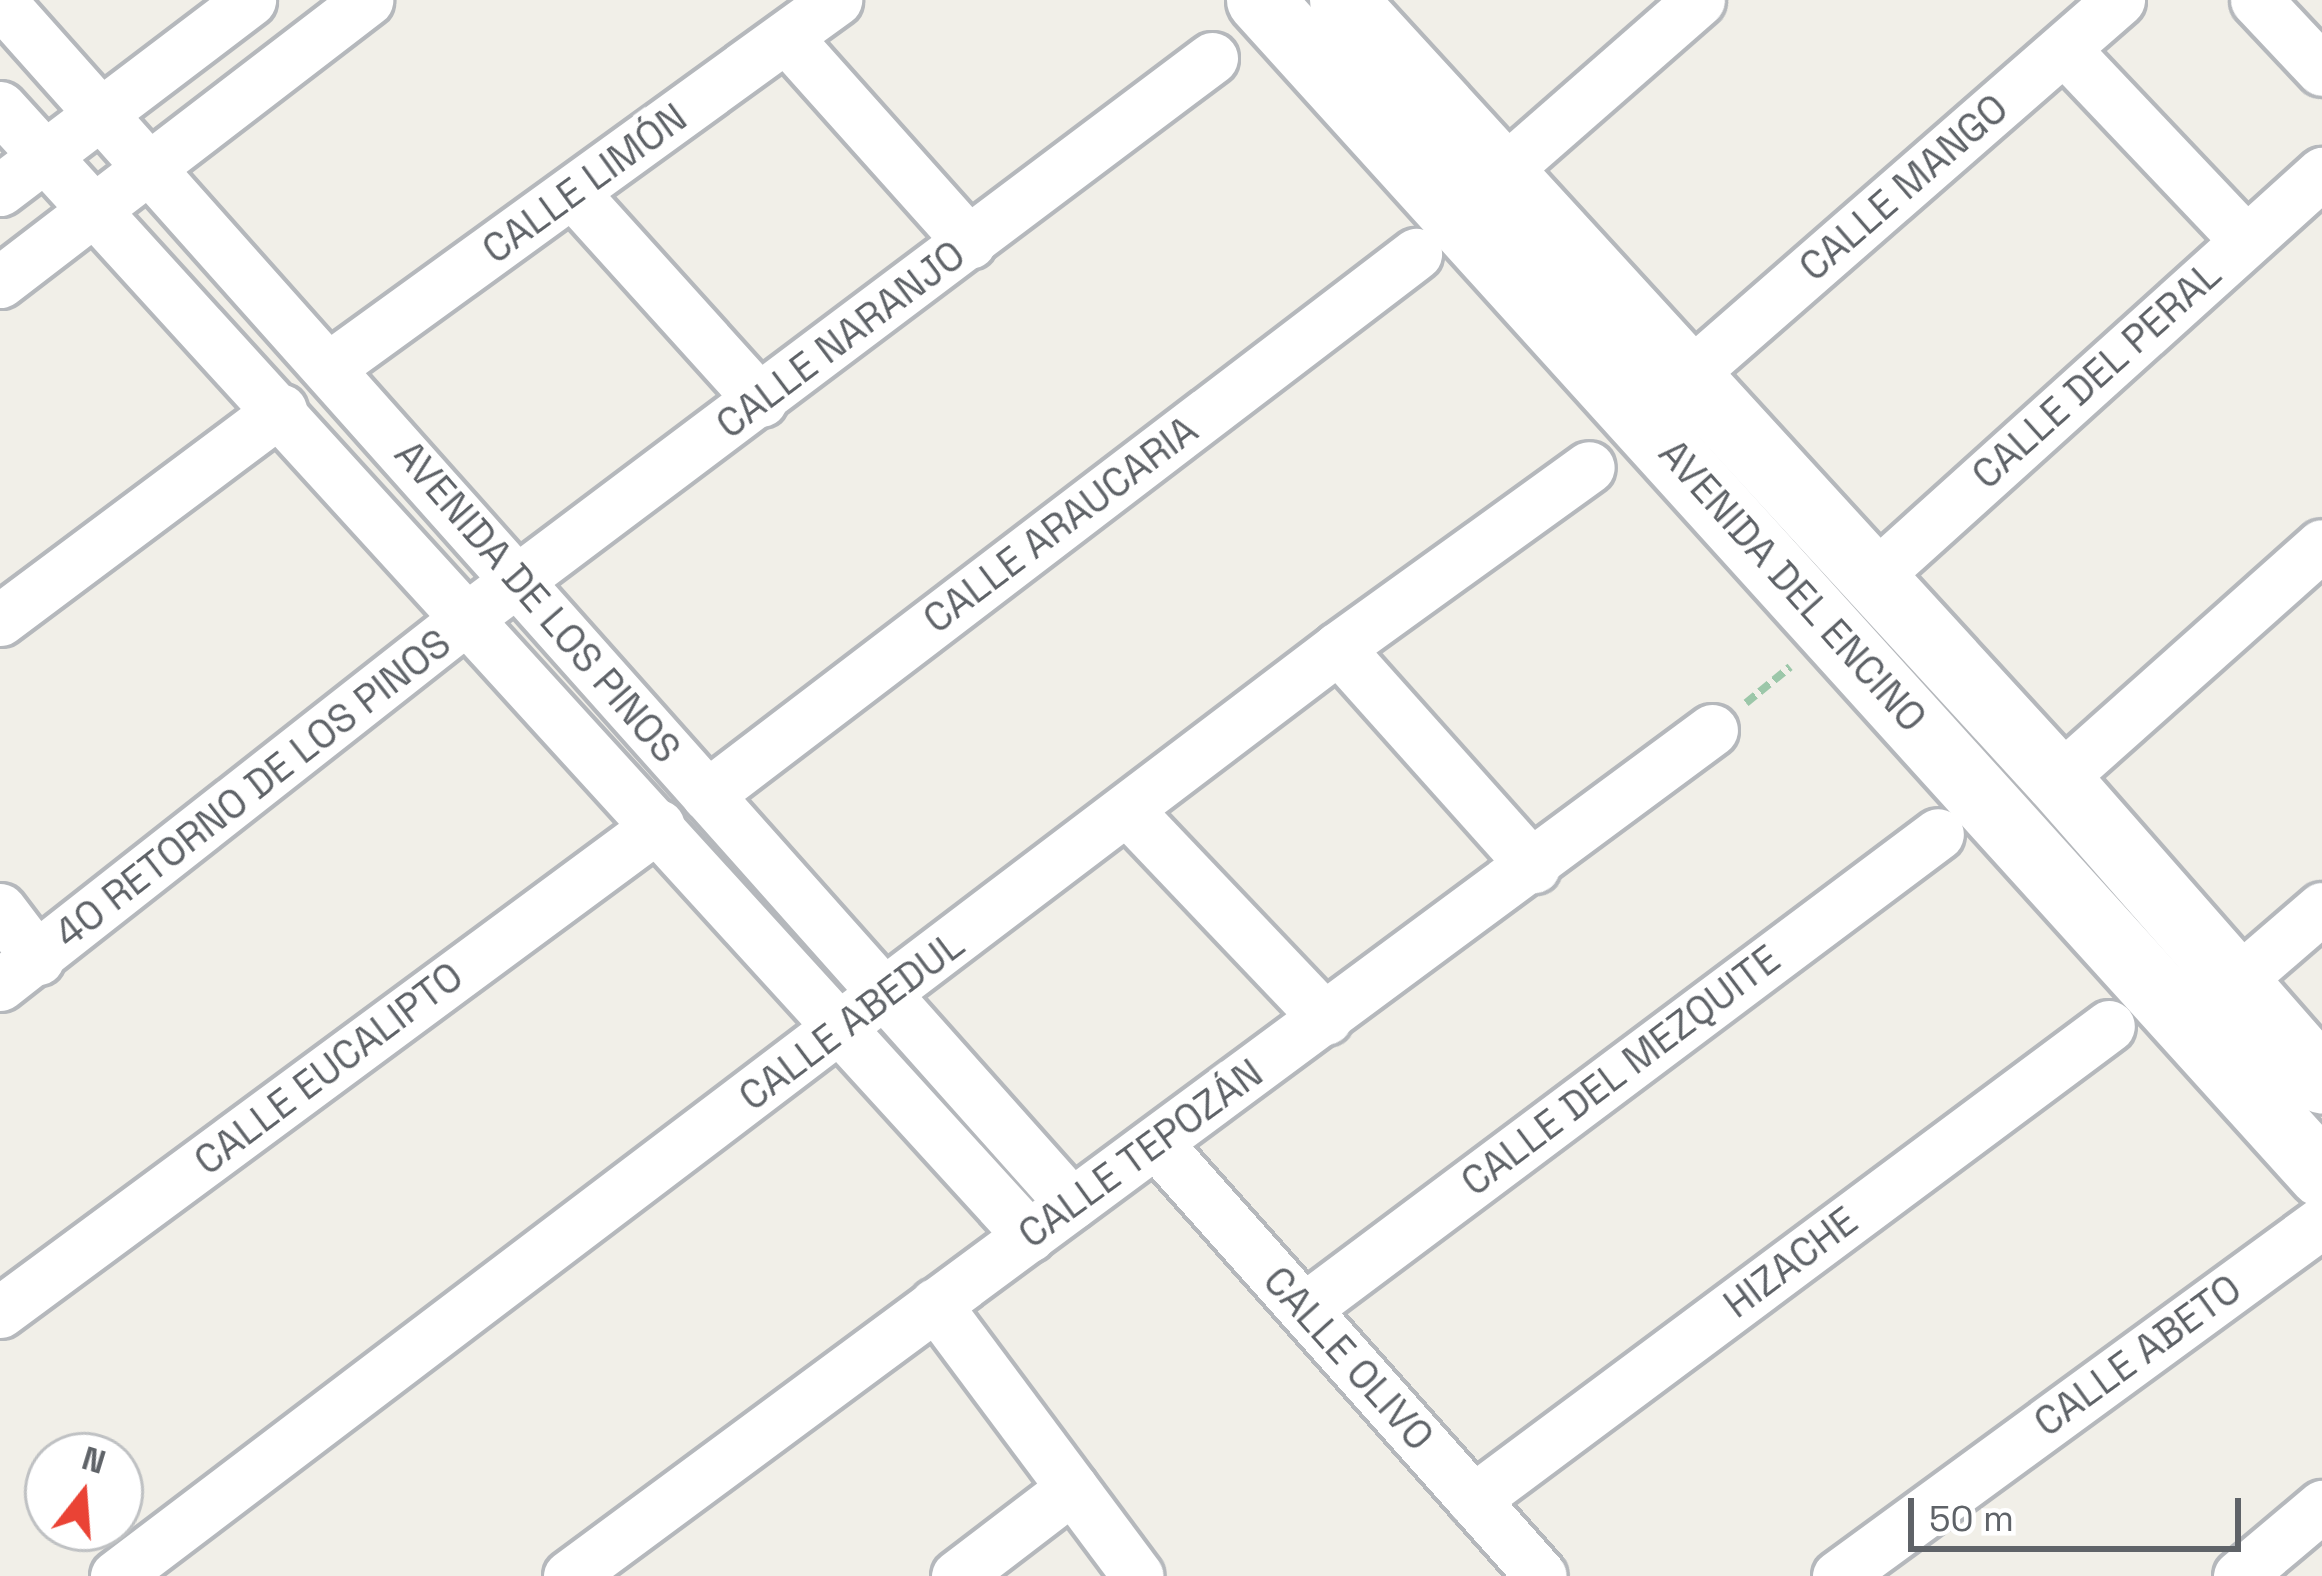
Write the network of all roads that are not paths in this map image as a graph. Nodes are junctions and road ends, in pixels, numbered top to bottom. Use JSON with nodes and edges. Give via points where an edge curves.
{"nodes":[{"id":1,"x":250,"y":0,"type":"edge"},
{"id":2,"x":367,"y":0,"type":"edge"},
{"id":3,"x":836,"y":0,"type":"edge"},
{"id":4,"x":1260,"y":0,"type":"edge"},
{"id":5,"x":1343,"y":0,"type":"edge"},
{"id":6,"x":1699,"y":0,"type":"edge"},
{"id":7,"x":2119,"y":0,"type":"edge"},
{"id":8,"x":2256,"y":0,"type":"edge"},
{"id":9,"x":0,"y":1,"type":"edge"},
{"id":10,"x":786,"y":37,"type":"junction"},
{"id":11,"x":2064,"y":49,"type":"junction"},
{"id":12,"x":1212,"y":58,"type":"dead end"},
{"id":13,"x":2322,"y":70,"type":"edge"},
{"id":14,"x":0,"y":107,"type":"edge"},
{"id":15,"x":102,"y":112,"type":"junction"},
{"id":16,"x":44,"y":157,"type":"junction"},
{"id":17,"x":148,"y":168,"type":"junction"},
{"id":18,"x":2322,"y":173,"type":"edge"},
{"id":19,"x":0,"y":190,"type":"edge"},
{"id":20,"x":574,"y":194,"type":"junction"},
{"id":21,"x":90,"y":212,"type":"junction"},
{"id":22,"x":1458,"y":214,"type":"junction"},
{"id":23,"x":2246,"y":240,"type":"junction"},
{"id":24,"x":970,"y":243,"type":"junction"},
{"id":25,"x":0,"y":282,"type":"edge"},
{"id":26,"x":332,"y":365,"type":"junction"},
{"id":27,"x":1688,"y":376,"type":"junction"},
{"id":28,"x":761,"y":401,"type":"junction"},
{"id":29,"x":280,"y":410,"type":"junction"},
{"id":30,"x":1589,"y":467,"type":"dead end"},
{"id":31,"x":2322,"y":545,"type":"edge"},
{"id":32,"x":1873,"y":578,"type":"junction"},
{"id":33,"x":514,"y":584,"type":"junction"},
{"id":34,"x":467,"y":618,"type":"junction"},
{"id":35,"x":0,"y":620,"type":"edge"},
{"id":36,"x":1338,"y":648,"type":"junction"},
{"id":37,"x":1712,"y":730,"type":"road end"},
{"id":38,"x":2058,"y":780,"type":"junction"},
{"id":39,"x":707,"y":795,"type":"junction"},
{"id":40,"x":1128,"y":811,"type":"junction"},
{"id":41,"x":658,"y":825,"type":"junction"},
{"id":42,"x":1938,"y":833,"type":"dead end"},
{"id":43,"x":1534,"y":866,"type":"junction"},
{"id":44,"x":2322,"y":908,"type":"edge"},
{"id":45,"x":0,"y":909,"type":"edge"},
{"id":46,"x":19,"y":972,"type":"edge"},
{"id":47,"x":2235,"y":983,"type":"junction"},
{"id":48,"x":889,"y":992,"type":"junction"},
{"id":49,"x":1325,"y":1019,"type":"junction"},
{"id":50,"x":2109,"y":1026,"type":"dead end"},
{"id":51,"x":844,"y":1029,"type":"junction"},
{"id":52,"x":2322,"y":1081,"type":"edge"},
{"id":53,"x":1156,"y":1143,"type":"junction"},
{"id":54,"x":2322,"y":1174,"type":"edge"},
{"id":55,"x":1072,"y":1204,"type":"junction"},
{"id":56,"x":2322,"y":1222,"type":"edge"},
{"id":57,"x":1029,"y":1236,"type":"junction"},
{"id":58,"x":935,"y":1304,"type":"junction"},
{"id":59,"x":1304,"y":1309,"type":"junction"},
{"id":60,"x":0,"y":1312,"type":"edge"},
{"id":61,"x":1072,"y":1488,"type":"junction"},
{"id":62,"x":1474,"y":1500,"type":"junction"},
{"id":63,"x":2322,"y":1506,"type":"edge"},
{"id":64,"x":116,"y":1576,"type":"edge"},
{"id":65,"x":569,"y":1576,"type":"edge"},
{"id":66,"x":957,"y":1576,"type":"edge"},
{"id":67,"x":1138,"y":1576,"type":"edge"},
{"id":68,"x":1540,"y":1576,"type":"edge"},
{"id":69,"x":1838,"y":1576,"type":"edge"},
{"id":70,"x":2239,"y":1576,"type":"edge"}],
"edges":[{"from":1,"to":15,"type":"street"},
{"from":2,"to":17,"type":"street"},
{"from":3,"to":10,"type":"street","name":"CALLE LIMÓN"},
{"from":4,"to":22,"type":"street","name":"AVENIDA DEL ENCINO"},
{"from":5,"to":22,"type":"street","name":"AVENIDA DEL ENCINO"},
{"from":6,"to":22,"type":"street","name":"CALLE ARAUCARIA"},
{"from":7,"to":11,"type":"street","name":"CALLE MANGO"},
{"from":8,"to":13,"type":"street"},
{"from":9,"to":15,"type":"street","name":"AVENIDA DE LOS PINOS"},
{"from":10,"to":20,"type":"street","name":"CALLE LIMÓN"},
{"from":10,"to":24,"type":"street"},
{"from":11,"to":23,"type":"street"},
{"from":11,"to":27,"type":"street","name":"CALLE MANGO"},
{"from":12,"to":24,"type":"street","name":"CALLE NARANJO"},
{"from":14,"to":16,"type":"street","name":"AVENIDA DE LOS PINOS"},
{"from":15,"to":16,"type":"street"},
{"from":15,"to":17,"type":"street","name":"AVENIDA DE LOS PINOS"},
{"from":16,"to":19,"type":"street"},
{"from":16,"to":21,"type":"street","name":"AVENIDA DE LOS PINOS"},
{"from":17,"to":21,"type":"street"},
{"from":17,"to":26,"type":"street","name":"AVENIDA DE LOS PINOS"},
{"from":18,"to":23,"type":"street","name":"CALLE DEL PERAL"},
{"from":20,"to":26,"type":"street","name":"CALLE LIMÓN"},
{"from":20,"to":28,"type":"street"},
{"from":21,"to":25,"type":"street"},
{"from":21,"to":29,"type":"street","name":"AVENIDA DE LOS PINOS"},
{"from":22,"to":27,"type":"street","name":"AVENIDA DEL ENCINO"},
{"from":22,"to":39,"type":"street","name":"CALLE ARAUCARIA"},
{"from":22,"to":54,"type":"street","name":"AVENIDA DEL ENCINO"},
{"from":23,"to":32,"type":"street","name":"CALLE DEL PERAL"},
{"from":24,"to":28,"type":"street","name":"CALLE NARANJO"},
{"from":26,"to":33,"type":"street","name":"AVENIDA DE LOS PINOS"},
{"from":27,"to":32,"type":"street","name":"AVENIDA DEL ENCINO"},
{"from":28,"to":33,"type":"street","name":"CALLE NARANJO"},
{"from":29,"to":34,"type":"street","name":"AVENIDA DE LOS PINOS"},
{"from":29,"to":35,"type":"street"},
{"from":30,"to":36,"type":"street","name":"CALLE ABEDUL"},
{"from":31,"to":38,"type":"street"},
{"from":32,"to":38,"type":"street","name":"AVENIDA DEL ENCINO"},
{"from":33,"to":34,"type":"street","name":"CALLE NARANJO"},
{"from":33,"to":39,"type":"street","name":"AVENIDA DE LOS PINOS"},
{"from":34,"to":41,"type":"street","name":"AVENIDA DE LOS PINOS"},
{"from":34,"to":46,"type":"street","name":"4O RETORNO DE LOS PINOS"},
{"from":36,"to":40,"type":"street","name":"CALLE ABEDUL"},
{"from":36,"to":43,"type":"street"},
{"from":37,"to":43,"type":"street","name":"CALLE TEPOZÁN"},
{"from":38,"to":47,"type":"street","name":"AVENIDA DEL ENCINO"},
{"from":39,"to":48,"type":"street","name":"AVENIDA DE LOS PINOS"},
{"from":40,"to":48,"type":"street","name":"CALLE ABEDUL"},
{"from":40,"to":49,"type":"street"},
{"from":41,"to":51,"type":"street","name":"AVENIDA DE LOS PINOS"},
{"from":41,"to":60,"type":"street","name":"CALLE EUCALIPTO"},
{"from":42,"to":59,"type":"street","name":"CALLE DEL MEZQUITE"},
{"from":43,"to":49,"type":"street","name":"CALLE TEPOZÁN"},
{"from":44,"to":47,"type":"street"},
{"from":45,"to":46,"type":"street","name":"4O RETORNO DE LOS PINOS"},
{"from":47,"to":52,"type":"street","name":"AVENIDA DEL ENCINO"},
{"from":48,"to":51,"type":"street","name":"CALLE ABEDUL"},
{"from":48,"to":55,"type":"street","name":"AVENIDA DE LOS PINOS"},
{"from":49,"to":53,"type":"street","name":"CALLE TEPOZÁN"},
{"from":50,"to":62,"type":"street","name":"HIZACHE"},
{"from":51,"to":57,"type":"street","name":"AVENIDA DE LOS PINOS"},
{"from":51,"to":64,"type":"street","name":"CALLE ABEDUL"},
{"from":53,"to":55,"type":"street","name":"CALLE TEPOZÁN"},
{"from":53,"to":59,"type":"street","name":"CALLE OLIVO"},
{"from":55,"to":57,"type":"street","name":"CALLE TEPOZÁN"},
{"from":56,"to":69,"type":"street","name":"CALLE ABETO"},
{"from":57,"to":58,"type":"street","name":"CALLE TEPOZÁN"},
{"from":58,"to":61,"type":"street"},
{"from":58,"to":65,"type":"street","name":"CALLE TEPOZÁN"},
{"from":59,"to":62,"type":"street","name":"CALLE OLIVO"},
{"from":61,"to":66,"type":"street"},
{"from":61,"to":67,"type":"street"},
{"from":62,"to":68,"type":"street","name":"CALLE OLIVO"},
{"from":63,"to":70,"type":"street"}]}
